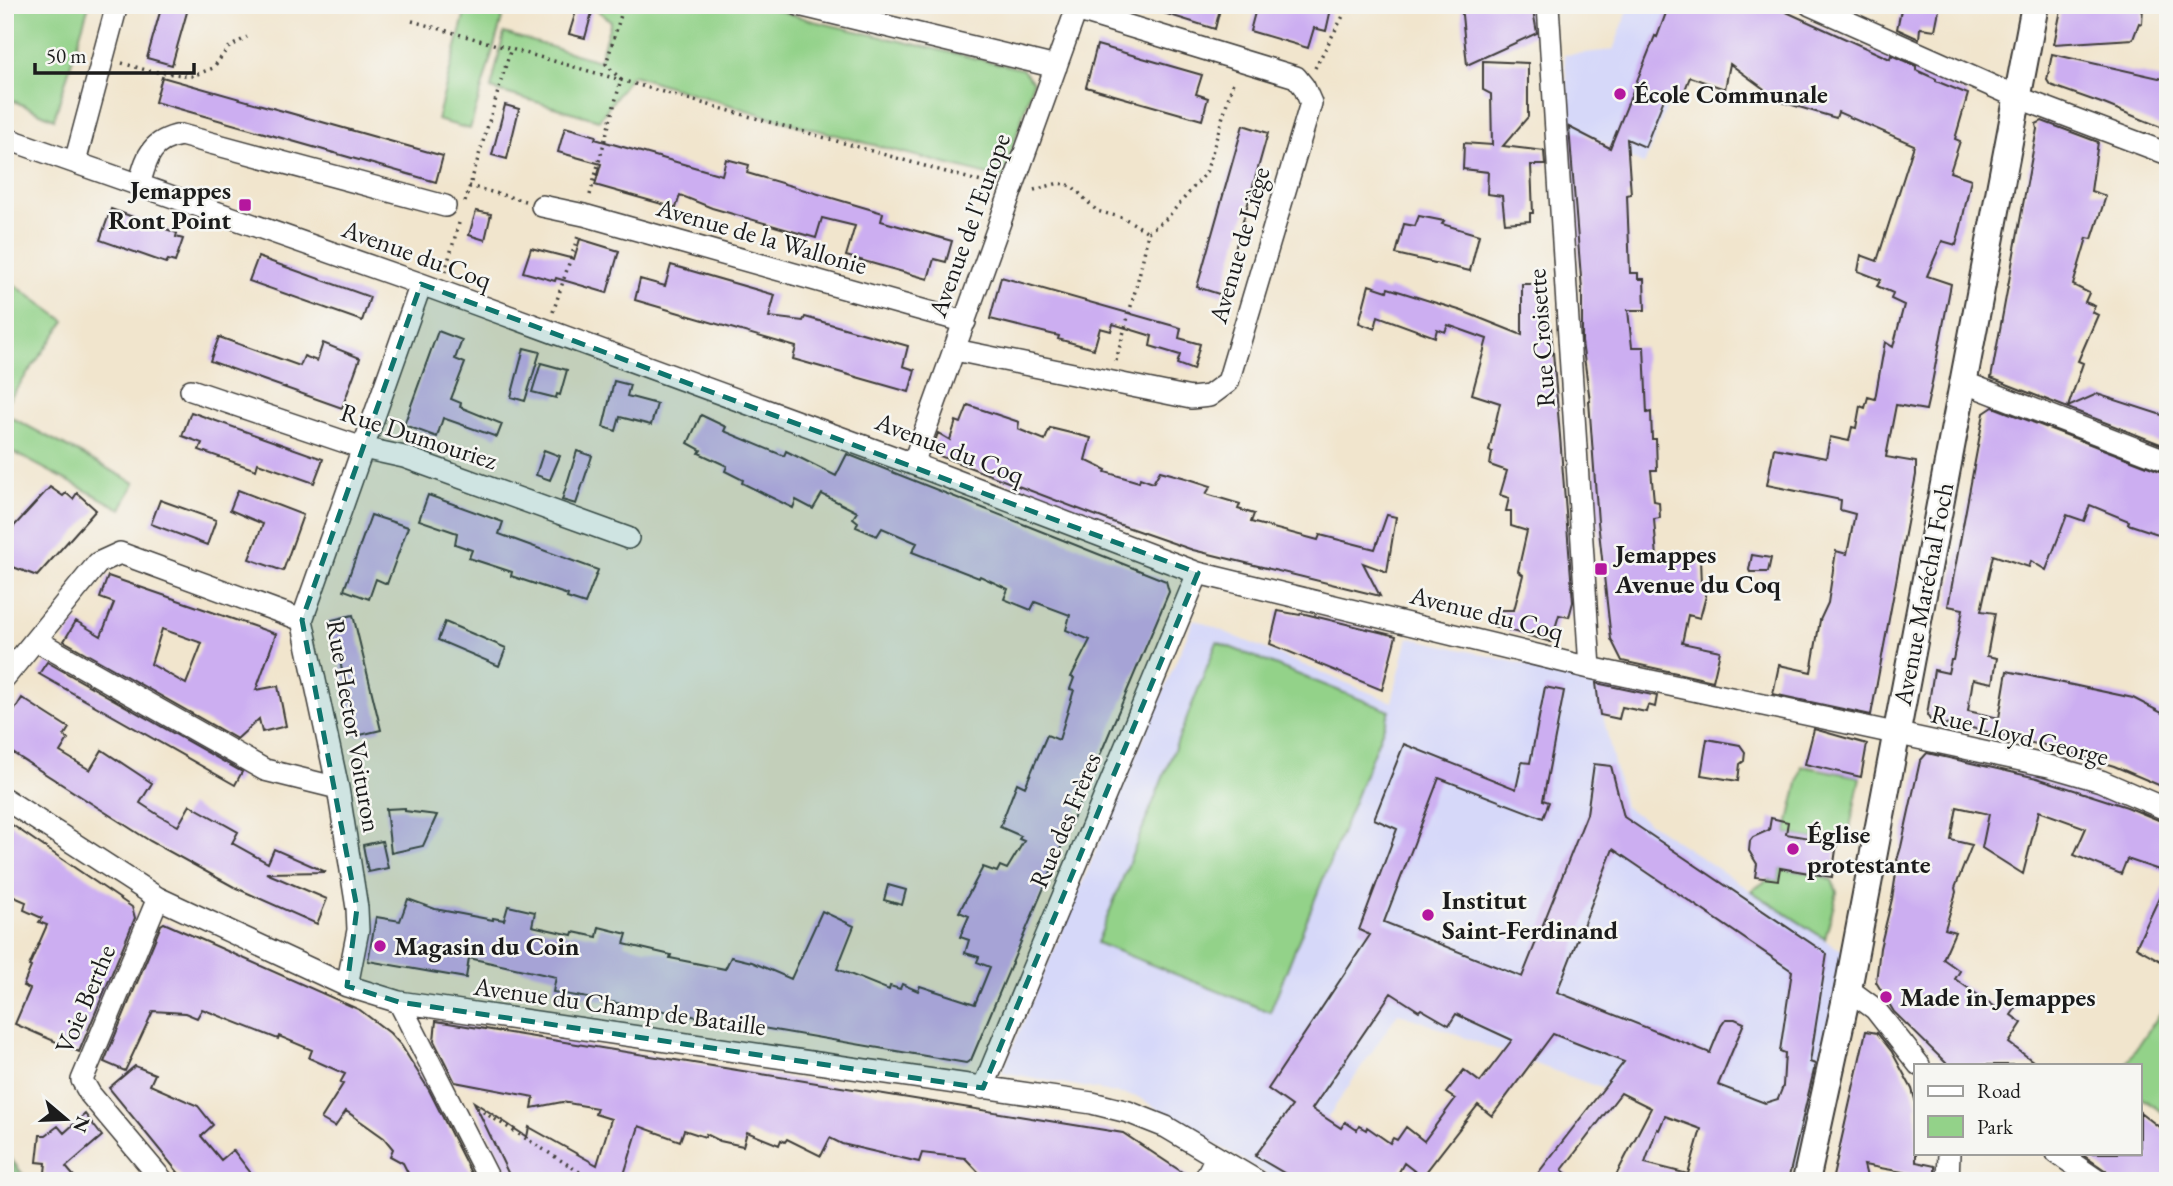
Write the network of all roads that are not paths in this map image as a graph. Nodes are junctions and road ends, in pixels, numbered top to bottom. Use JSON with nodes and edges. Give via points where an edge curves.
{"nodes":[{"id":1,"x":117,"y":5,"type":"edge"},
{"id":2,"x":799,"y":5,"type":"edge"},
{"id":3,"x":1548,"y":5,"type":"edge"},
{"id":4,"x":1810,"y":5,"type":"edge"},
{"id":5,"x":2035,"y":5,"type":"edge"},
{"id":6,"x":1077,"y":7,"type":"edge"},
{"id":7,"x":1056,"y":66,"type":"junction"},
{"id":8,"x":2017,"y":97,"type":"junction"},
{"id":9,"x":5,"y":138,"type":"edge"},
{"id":10,"x":2168,"y":154,"type":"edge"},
{"id":11,"x":75,"y":162,"type":"junction"},
{"id":12,"x":139,"y":185,"type":"junction"},
{"id":13,"x":444,"y":206,"type":"dead end"},
{"id":14,"x":542,"y":206,"type":"road end"},
{"id":15,"x":430,"y":288,"type":"junction"},
{"id":16,"x":965,"y":322,"type":"junction"},
{"id":17,"x":955,"y":350,"type":"junction"},
{"id":18,"x":1963,"y":382,"type":"junction"},
{"id":19,"x":191,"y":390,"type":"dead end"},
{"id":20,"x":363,"y":448,"type":"junction"},
{"id":21,"x":2168,"y":461,"type":"edge"},
{"id":22,"x":912,"y":464,"type":"junction"},
{"id":23,"x":628,"y":538,"type":"dead end"},
{"id":24,"x":1198,"y":573,"type":"junction"},
{"id":25,"x":302,"y":620,"type":"junction"},
{"id":26,"x":37,"y":640,"type":"junction"},
{"id":27,"x":1590,"y":668,"type":"junction"},
{"id":28,"x":5,"y":677,"type":"edge"},
{"id":29,"x":1897,"y":735,"type":"junction"},
{"id":30,"x":338,"y":788,"type":"junction"},
{"id":31,"x":5,"y":799,"type":"edge"},
{"id":32,"x":2168,"y":810,"type":"edge"},
{"id":33,"x":158,"y":898,"type":"junction"},
{"id":34,"x":347,"y":986,"type":"junction"},
{"id":35,"x":1848,"y":989,"type":"junction"},
{"id":36,"x":399,"y":1002,"type":"junction"},
{"id":37,"x":1914,"y":1058,"type":"edge"},
{"id":38,"x":983,"y":1088,"type":"junction"},
{"id":39,"x":1948,"y":1154,"type":"edge"},
{"id":40,"x":2058,"y":1154,"type":"edge"},
{"id":41,"x":1216,"y":1157,"type":"junction"},
{"id":42,"x":163,"y":1181,"type":"edge"},
{"id":43,"x":490,"y":1181,"type":"edge"},
{"id":44,"x":1204,"y":1181,"type":"edge"},
{"id":45,"x":1258,"y":1181,"type":"edge"},
{"id":46,"x":1806,"y":1181,"type":"edge"},
{"id":47,"x":1948,"y":1181,"type":"edge"},
{"id":48,"x":2098,"y":1181,"type":"edge"}],
"edges":[{"from":1,"to":11,"type":"street"},
{"from":2,"to":7,"type":"street"},
{"from":3,"to":27,"type":"street","name":"Rue Croisette"},
{"from":4,"to":8,"type":"street"},
{"from":5,"to":8,"type":"main road","name":"Avenue Maréchal Foch"},
{"from":6,"to":7,"type":"street","name":"Avenue de l'Europe"},
{"from":6,"to":17,"type":"street","name":"Avenue de Liège","via":[[1296,77],[1311,103],[1228,382],[1209,396],[1191,398]]},
{"from":7,"to":16,"type":"street","name":"Avenue de l'Europe"},
{"from":8,"to":10,"type":"street"},
{"from":8,"to":18,"type":"main road","name":"Avenue Maréchal Foch"},
{"from":9,"to":11,"type":"street","name":"Avenue du Coq"},
{"from":11,"to":12,"type":"street","name":"Avenue du Coq"},
{"from":12,"to":13,"type":"street","via":[[149,153],[164,138],[181,135]]},
{"from":12,"to":15,"type":"street","name":"Avenue du Coq"},
{"from":14,"to":16,"type":"street","name":"Avenue de la Wallonie"},
{"from":15,"to":20,"type":"street","name":"Rue Hector Voituron"},
{"from":15,"to":22,"type":"street","name":"Avenue du Coq"},
{"from":16,"to":17,"type":"street","name":"Avenue de l'Europe"},
{"from":17,"to":22,"type":"street","name":"Avenue de l'Europe"},
{"from":18,"to":21,"type":"street"},
{"from":18,"to":29,"type":"main road","name":"Avenue Maréchal Foch"},
{"from":19,"to":20,"type":"street","name":"Rue Dumouriez"},
{"from":20,"to":23,"type":"street","name":"Rue Dumouriez","via":[[404,457]]},
{"from":20,"to":25,"type":"street","name":"Rue Hector Voituron"},
{"from":22,"to":24,"type":"street","name":"Avenue du Coq"},
{"from":24,"to":27,"type":"street","name":"Avenue du Coq"},
{"from":24,"to":38,"type":"street","name":"Rue des Frères"},
{"from":25,"to":26,"type":"street","via":[[120,553],[98,563]]},
{"from":25,"to":30,"type":"street","name":"Rue Hector Voituron"},
{"from":26,"to":28,"type":"street"},
{"from":26,"to":30,"type":"street","via":[[265,770]]},
{"from":27,"to":29,"type":"street","name":"Avenue du Coq"},
{"from":29,"to":32,"type":"street","name":"Rue Lloyd George","via":[[2049,766],[2101,781]]},
{"from":29,"to":35,"type":"main road","name":"Avenue Maréchal Foch"},
{"from":30,"to":34,"type":"street","name":"Rue Hector Voituron","via":[[358,919]]},
{"from":31,"to":33,"type":"street","name":"Avenue du Champ de Bataille"},
{"from":33,"to":34,"type":"street","name":"Avenue du Champ de Bataille"},
{"from":33,"to":42,"type":"street","name":"Voie Berthe","via":[[82,1080]]},
{"from":34,"to":36,"type":"street","name":"Avenue du Champ de Bataille"},
{"from":35,"to":37,"type":"street","via":[[1875,1009]]},
{"from":35,"to":46,"type":"main road","name":"Avenue Maréchal Foch"},
{"from":36,"to":38,"type":"street","name":"Avenue du Champ de Bataille"},
{"from":36,"to":43,"type":"street"},
{"from":38,"to":41,"type":"street","name":"Avenue du Champ de Bataille","via":[[1128,1112],[1166,1127]]},
{"from":39,"to":47,"type":"street"},
{"from":40,"to":48,"type":"street"},
{"from":41,"to":44,"type":"street"},
{"from":41,"to":45,"type":"street","name":"Avenue du Champ de Bataille"}]}
